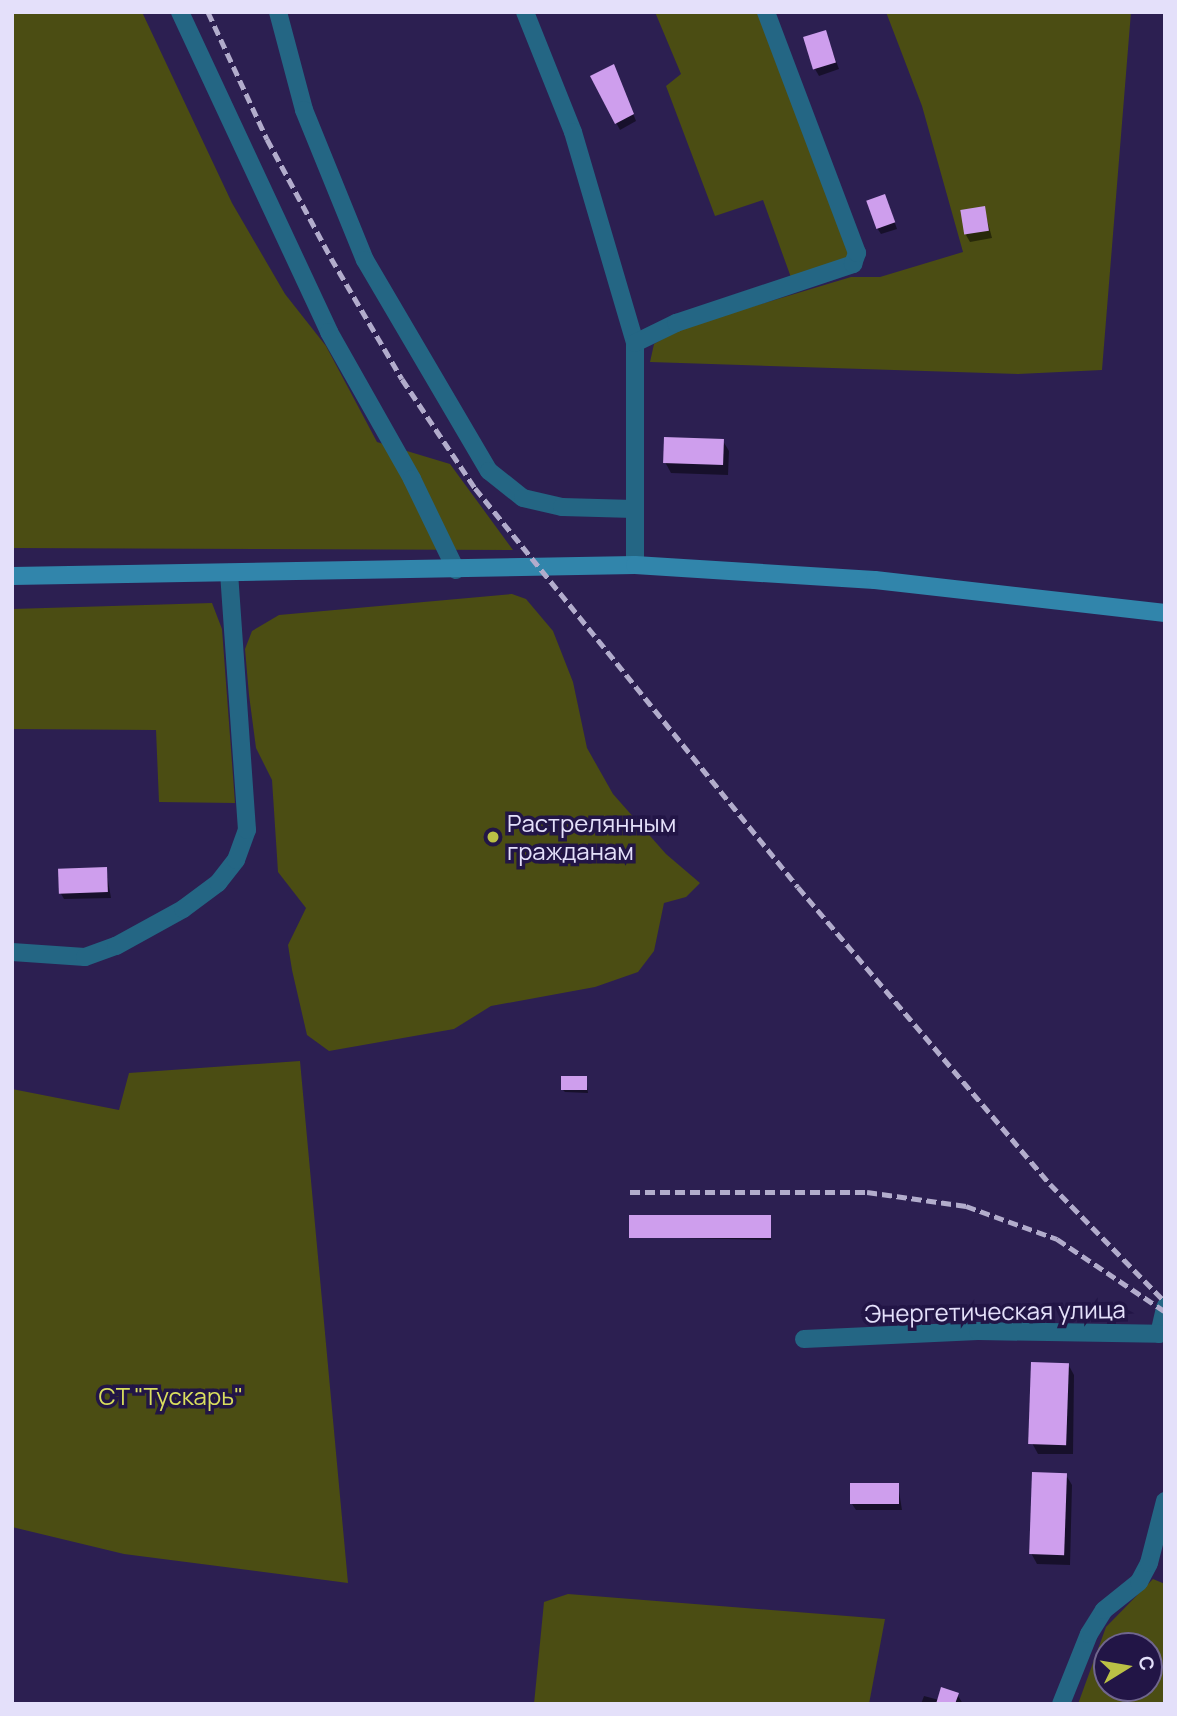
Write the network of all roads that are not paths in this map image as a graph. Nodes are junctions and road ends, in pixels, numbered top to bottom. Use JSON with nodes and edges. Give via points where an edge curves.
{"nodes":[{"id":1,"x":180,"y":12,"type":"edge"},
{"id":2,"x":278,"y":12,"type":"edge"},
{"id":3,"x":525,"y":12,"type":"edge"},
{"id":4,"x":766,"y":12,"type":"edge"},
{"id":5,"x":635,"y":343,"type":"junction"},
{"id":6,"x":634,"y":509,"type":"junction"},
{"id":7,"x":635,"y":565,"type":"junction"},
{"id":8,"x":456,"y":570,"type":"junction"},
{"id":9,"x":229,"y":573,"type":"junction"},
{"id":10,"x":12,"y":576,"type":"edge"},
{"id":11,"x":1165,"y":613,"type":"edge"},
{"id":12,"x":12,"y":953,"type":"edge"},
{"id":13,"x":1165,"y":1307,"type":"edge"},
{"id":14,"x":1162,"y":1337,"type":"edge"},
{"id":15,"x":804,"y":1339,"type":"dead end"},
{"id":16,"x":1165,"y":1501,"type":"edge"},
{"id":17,"x":1061,"y":1704,"type":"edge"}],
"edges":[{"from":1,"to":8,"type":"street","via":[[329,332],[412,479]]},
{"from":2,"to":6,"type":"street","via":[[304,110],[365,260],[489,471],[523,498],[562,507]]},
{"from":3,"to":5,"type":"street","via":[[573,132]]},
{"from":4,"to":5,"type":"street","via":[[857,253],[853,264],[676,323]]},
{"from":5,"to":6,"type":"street"},
{"from":6,"to":7,"type":"street"},
{"from":7,"to":8,"type":"main road"},
{"from":7,"to":11,"type":"main road","via":[[903,582]]},
{"from":8,"to":9,"type":"main road"},
{"from":9,"to":10,"type":"main road"},
{"from":9,"to":12,"type":"street","via":[[247,831],[236,860],[218,883],[192,902],[116,947],[85,957]]},
{"from":13,"to":14,"type":"street","name":"Энергетическая улица"},
{"from":14,"to":15,"type":"street","name":"Энергетическая улица","via":[[978,1331]]},
{"from":16,"to":17,"type":"street","via":[[1149,1563],[1139,1582],[1104,1610],[1089,1634]]}]}
